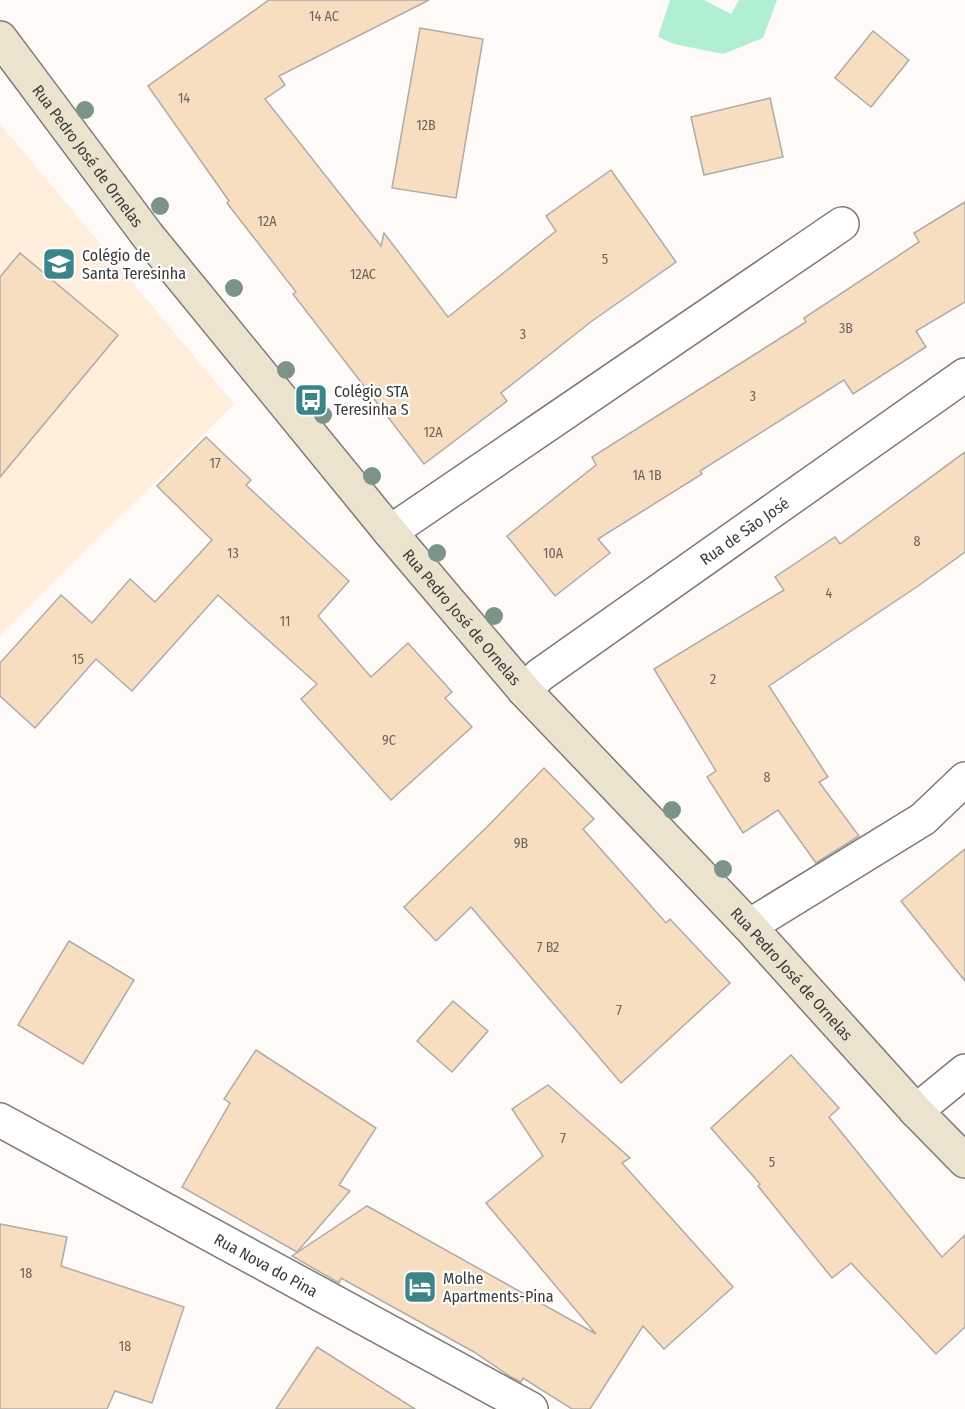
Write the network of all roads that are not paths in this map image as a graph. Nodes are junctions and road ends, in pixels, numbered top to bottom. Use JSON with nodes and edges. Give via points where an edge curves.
{"nodes":[{"id":1,"x":0,"y":38,"type":"edge"},
{"id":2,"x":842,"y":224,"type":"dead end"},
{"id":3,"x":965,"y":375,"type":"edge"},
{"id":4,"x":390,"y":532,"type":"junction"},
{"id":5,"x":524,"y":690,"type":"junction"},
{"id":6,"x":965,"y":779,"type":"edge"},
{"id":7,"x":749,"y":926,"type":"junction"},
{"id":8,"x":965,"y":1071,"type":"edge"},
{"id":9,"x":916,"y":1111,"type":"junction"},
{"id":10,"x":0,"y":1120,"type":"edge"},
{"id":11,"x":965,"y":1161,"type":"edge"},
{"id":12,"x":531,"y":1409,"type":"edge"}],
"edges":[{"from":1,"to":4,"type":"street","name":"Rua Pedro José de Ornelas","via":[[148,236]]},
{"from":2,"to":4,"type":"street"},
{"from":3,"to":5,"type":"street","name":"Rua de São José"},
{"from":4,"to":5,"type":"street","name":"Rua Pedro José de Ornelas"},
{"from":5,"to":7,"type":"street","name":"Rua Pedro José de Ornelas"},
{"from":6,"to":7,"type":"street","via":[[923,819]]},
{"from":7,"to":9,"type":"street","name":"Rua Pedro José de Ornelas"},
{"from":8,"to":9,"type":"street"},
{"from":9,"to":11,"type":"street","name":"Rua Pedro José de Ornelas"},
{"from":10,"to":12,"type":"street","name":"Rua Nova do Pina"}]}
